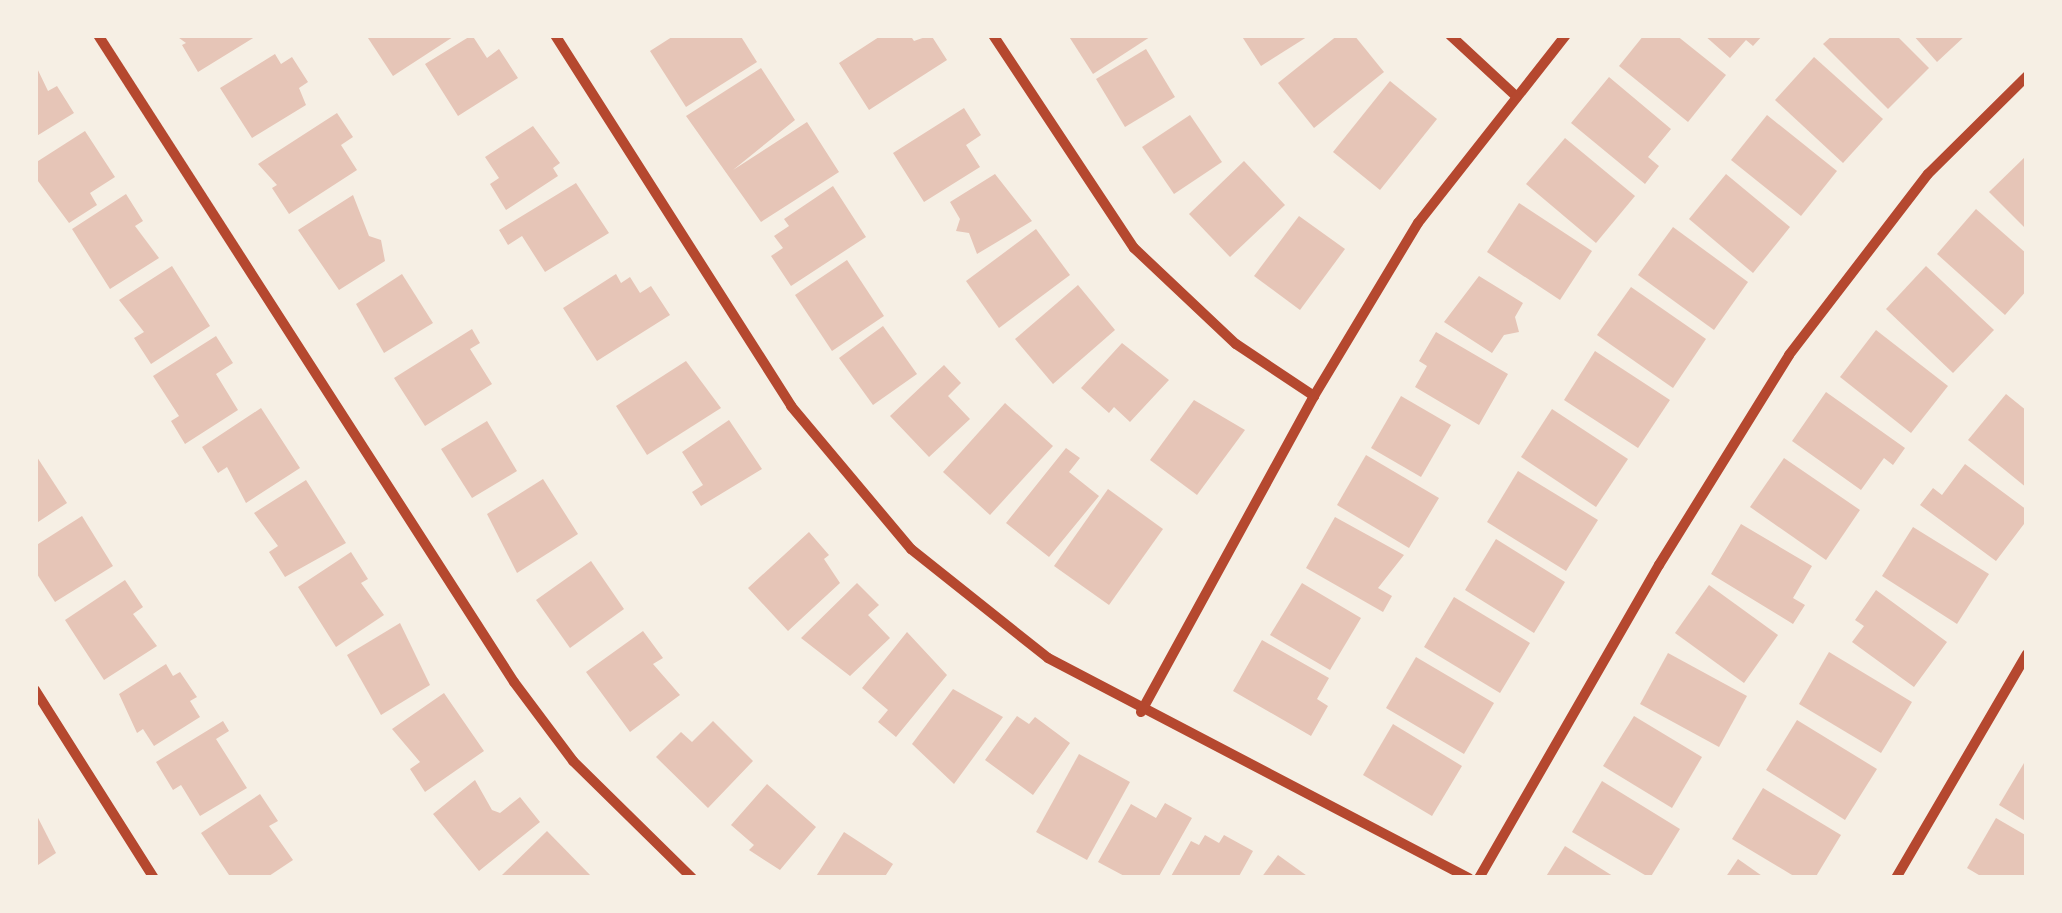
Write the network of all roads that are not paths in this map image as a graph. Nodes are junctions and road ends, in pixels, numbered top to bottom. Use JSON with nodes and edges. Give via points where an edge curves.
{"nodes":[{"id":1,"x":98,"y":35,"type":"edge"},
{"id":2,"x":555,"y":35,"type":"edge"},
{"id":3,"x":993,"y":35,"type":"edge"},
{"id":4,"x":1450,"y":35,"type":"edge"},
{"id":5,"x":1566,"y":35,"type":"edge"},
{"id":6,"x":2027,"y":76,"type":"edge"},
{"id":7,"x":1517,"y":97,"type":"junction"},
{"id":8,"x":1314,"y":396,"type":"junction"},
{"id":9,"x":2027,"y":654,"type":"edge"},
{"id":10,"x":35,"y":690,"type":"edge"},
{"id":11,"x":1141,"y":712,"type":"junction"},
{"id":12,"x":154,"y":878,"type":"edge"},
{"id":13,"x":692,"y":878,"type":"edge"},
{"id":14,"x":1469,"y":878,"type":"edge"},
{"id":15,"x":1479,"y":878,"type":"edge"},
{"id":16,"x":1896,"y":878,"type":"edge"}],
"edges":[{"from":1,"to":13,"type":"street","via":[[514,682],[573,761]]},
{"from":2,"to":11,"type":"street","via":[[791,406],[854,487],[910,549],[978,608]]},
{"from":3,"to":8,"type":"street","via":[[1134,248],[1236,344]]},
{"from":4,"to":7,"type":"street"},
{"from":5,"to":7,"type":"street"},
{"from":6,"to":15,"type":"street","via":[[1928,174],[1789,355],[1658,566]]},
{"from":7,"to":8,"type":"street","via":[[1418,223]]},
{"from":8,"to":11,"type":"street"},
{"from":9,"to":16,"type":"street"},
{"from":10,"to":12,"type":"street"},
{"from":11,"to":14,"type":"street"}]}
